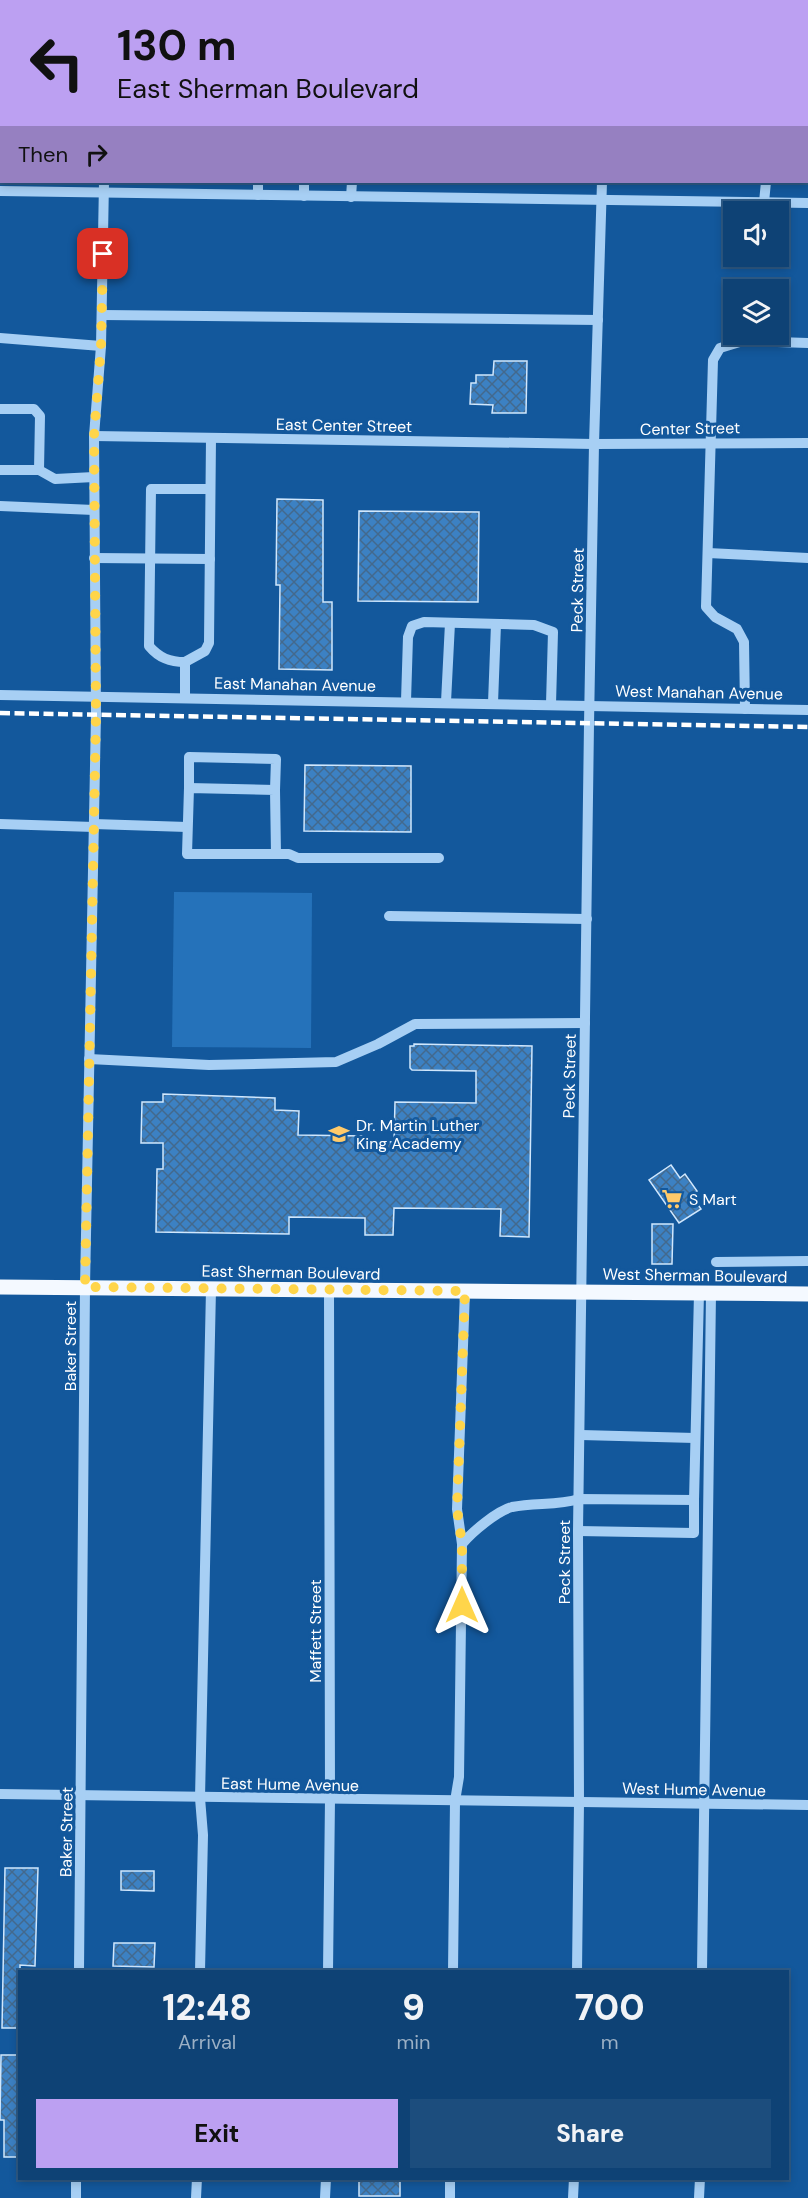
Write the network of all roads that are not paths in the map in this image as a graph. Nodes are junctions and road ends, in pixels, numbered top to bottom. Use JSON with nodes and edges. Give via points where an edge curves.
{"nodes":[{"id":1,"x":258,"y":183,"type":"edge"},
{"id":2,"x":304,"y":183,"type":"edge"},
{"id":3,"x":352,"y":183,"type":"edge"},
{"id":4,"x":602,"y":183,"type":"edge"},
{"id":5,"x":766,"y":183,"type":"edge"},
{"id":6,"x":104,"y":187,"type":"edge"},
{"id":7,"x":0,"y":191,"type":"edge"},
{"id":8,"x":258,"y":195,"type":"junction"},
{"id":9,"x":304,"y":196,"type":"junction"},
{"id":10,"x":351,"y":197,"type":"junction"},
{"id":11,"x":602,"y":200,"type":"junction"},
{"id":12,"x":723,"y":201,"type":"edge"},
{"id":13,"x":764,"y":201,"type":"edge"},
{"id":14,"x":789,"y":203,"type":"edge"},
{"id":15,"x":808,"y":203,"type":"edge"},
{"id":16,"x":102,"y":315,"type":"junction"},
{"id":17,"x":598,"y":320,"type":"junction"},
{"id":18,"x":0,"y":338,"type":"edge"},
{"id":19,"x":808,"y":343,"type":"edge"},
{"id":20,"x":101,"y":346,"type":"junction"},
{"id":21,"x":0,"y":408,"type":"edge"},
{"id":22,"x":94,"y":436,"type":"junction"},
{"id":23,"x":211,"y":438,"type":"junction"},
{"id":24,"x":712,"y":442,"type":"junction"},
{"id":25,"x":808,"y":443,"type":"edge"},
{"id":26,"x":594,"y":444,"type":"junction"},
{"id":27,"x":0,"y":470,"type":"edge"},
{"id":28,"x":39,"y":470,"type":"junction"},
{"id":29,"x":94,"y":477,"type":"junction"},
{"id":30,"x":210,"y":489,"type":"junction"},
{"id":31,"x":0,"y":506,"type":"edge"},
{"id":32,"x":94,"y":510,"type":"junction"},
{"id":33,"x":708,"y":553,"type":"junction"},
{"id":34,"x":94,"y":558,"type":"junction"},
{"id":35,"x":808,"y":558,"type":"edge"},
{"id":36,"x":150,"y":559,"type":"junction"},
{"id":37,"x":210,"y":559,"type":"junction"},
{"id":38,"x":450,"y":623,"type":"junction"},
{"id":39,"x":496,"y":624,"type":"junction"},
{"id":40,"x":185,"y":662,"type":"junction"},
{"id":41,"x":0,"y":694,"type":"edge"},
{"id":42,"x":94,"y":696,"type":"junction"},
{"id":43,"x":185,"y":697,"type":"junction"},
{"id":44,"x":406,"y":701,"type":"junction"},
{"id":45,"x":446,"y":702,"type":"junction"},
{"id":46,"x":493,"y":703,"type":"junction"},
{"id":47,"x":551,"y":704,"type":"junction"},
{"id":48,"x":590,"y":705,"type":"junction"},
{"id":49,"x":746,"y":709,"type":"junction"},
{"id":50,"x":808,"y":710,"type":"edge"},
{"id":51,"x":189,"y":788,"type":"junction"},
{"id":52,"x":275,"y":790,"type":"junction"},
{"id":53,"x":0,"y":825,"type":"edge"},
{"id":54,"x":94,"y":826,"type":"junction"},
{"id":55,"x":187,"y":826,"type":"junction"},
{"id":56,"x":276,"y":854,"type":"junction"},
{"id":57,"x":439,"y":858,"type":"dead end"},
{"id":58,"x":389,"y":916,"type":"dead end"},
{"id":59,"x":586,"y":919,"type":"junction"},
{"id":60,"x":585,"y":1023,"type":"junction"},
{"id":61,"x":89,"y":1059,"type":"junction"},
{"id":62,"x":808,"y":1261,"type":"edge"},
{"id":63,"x":716,"y":1262,"type":"dead end"},
{"id":64,"x":0,"y":1287,"type":"edge"},
{"id":65,"x":85,"y":1287,"type":"junction"},
{"id":66,"x":211,"y":1289,"type":"junction"},
{"id":67,"x":329,"y":1291,"type":"junction"},
{"id":68,"x":465,"y":1291,"type":"junction"},
{"id":69,"x":582,"y":1291,"type":"junction"},
{"id":70,"x":705,"y":1293,"type":"junction"},
{"id":71,"x":808,"y":1294,"type":"edge"},
{"id":72,"x":581,"y":1435,"type":"junction"},
{"id":73,"x":695,"y":1438,"type":"junction"},
{"id":74,"x":579,"y":1499,"type":"junction"},
{"id":75,"x":694,"y":1500,"type":"junction"},
{"id":76,"x":578,"y":1531,"type":"junction"},
{"id":77,"x":462,"y":1544,"type":"junction"},
{"id":78,"x":0,"y":1794,"type":"edge"},
{"id":79,"x":81,"y":1796,"type":"junction"},
{"id":80,"x":200,"y":1798,"type":"junction"},
{"id":81,"x":330,"y":1799,"type":"junction"},
{"id":82,"x":455,"y":1801,"type":"junction"},
{"id":83,"x":579,"y":1802,"type":"junction"},
{"id":84,"x":704,"y":1804,"type":"junction"},
{"id":85,"x":808,"y":1806,"type":"edge"},
{"id":86,"x":79,"y":1970,"type":"edge"},
{"id":87,"x":200,"y":1970,"type":"edge"},
{"id":88,"x":328,"y":1970,"type":"edge"},
{"id":89,"x":453,"y":1970,"type":"edge"},
{"id":90,"x":577,"y":1970,"type":"edge"},
{"id":91,"x":702,"y":1970,"type":"edge"},
{"id":92,"x":76,"y":2180,"type":"edge"},
{"id":93,"x":197,"y":2180,"type":"edge"},
{"id":94,"x":326,"y":2180,"type":"edge"},
{"id":95,"x":450,"y":2180,"type":"edge"},
{"id":96,"x":574,"y":2180,"type":"edge"},
{"id":97,"x":700,"y":2180,"type":"edge"},
{"id":98,"x":76,"y":2198,"type":"edge"},
{"id":99,"x":196,"y":2198,"type":"edge"},
{"id":100,"x":325,"y":2198,"type":"edge"},
{"id":101,"x":450,"y":2198,"type":"edge"},
{"id":102,"x":573,"y":2198,"type":"edge"},
{"id":103,"x":699,"y":2198,"type":"edge"}],
"edges":[{"from":1,"to":8,"type":"street"},
{"from":2,"to":9,"type":"street"},
{"from":3,"to":10,"type":"street"},
{"from":4,"to":11,"type":"street","name":"Peck Street"},
{"from":5,"to":13,"type":"street"},
{"from":6,"to":7,"type":"street"},
{"from":6,"to":8,"type":"street"},
{"from":6,"to":16,"type":"street","name":"Baker Street"},
{"from":8,"to":9,"type":"street"},
{"from":9,"to":10,"type":"street"},
{"from":10,"to":11,"type":"street"},
{"from":11,"to":12,"type":"street"},
{"from":11,"to":17,"type":"street","name":"Peck Street"},
{"from":14,"to":15,"type":"street"},
{"from":16,"to":17,"type":"street"},
{"from":16,"to":20,"type":"street","name":"Baker Street"},
{"from":17,"to":26,"type":"street","name":"Peck Street"},
{"from":18,"to":20,"type":"street"},
{"from":19,"to":24,"type":"street","via":[[743,341],[720,348],[713,360]]},
{"from":20,"to":22,"type":"street","name":"Baker Street"},
{"from":21,"to":28,"type":"street","via":[[34,409],[40,416]]},
{"from":22,"to":23,"type":"street","name":"East Center Street"},
{"from":22,"to":29,"type":"street","name":"Baker Street"},
{"from":23,"to":26,"type":"street","name":"East Center Street"},
{"from":23,"to":30,"type":"street"},
{"from":24,"to":25,"type":"street","name":"Center Street"},
{"from":24,"to":26,"type":"street","name":"Center Street"},
{"from":24,"to":33,"type":"street"},
{"from":26,"to":48,"type":"street","name":"Peck Street"},
{"from":27,"to":28,"type":"street"},
{"from":28,"to":29,"type":"street","via":[[55,479]]},
{"from":29,"to":32,"type":"street","name":"Baker Street"},
{"from":30,"to":36,"type":"street","via":[[151,489]]},
{"from":30,"to":37,"type":"street"},
{"from":31,"to":32,"type":"street"},
{"from":32,"to":34,"type":"street","name":"Baker Street"},
{"from":33,"to":35,"type":"street"},
{"from":33,"to":49,"type":"street","via":[[706,607],[737,629],[744,642]]},
{"from":34,"to":36,"type":"street"},
{"from":34,"to":42,"type":"street","name":"Baker Street"},
{"from":36,"to":37,"type":"street"},
{"from":36,"to":40,"type":"street","via":[[149,646],[157,655]]},
{"from":37,"to":40,"type":"street","via":[[209,644],[205,651]]},
{"from":38,"to":39,"type":"street"},
{"from":38,"to":44,"type":"street","via":[[424,622],[412,626],[408,637]]},
{"from":38,"to":45,"type":"street"},
{"from":39,"to":46,"type":"street"},
{"from":39,"to":47,"type":"street","via":[[534,625],[553,632]]},
{"from":40,"to":43,"type":"street"},
{"from":41,"to":42,"type":"street","name":"East Manahan Avenue"},
{"from":42,"to":43,"type":"street","name":"East Manahan Avenue"},
{"from":42,"to":54,"type":"street","name":"Baker Street"},
{"from":43,"to":44,"type":"street","name":"East Manahan Avenue"},
{"from":44,"to":45,"type":"street","name":"East Manahan Avenue"},
{"from":45,"to":46,"type":"street","name":"East Manahan Avenue"},
{"from":46,"to":47,"type":"street","name":"East Manahan Avenue"},
{"from":47,"to":48,"type":"street","name":"East Manahan Avenue"},
{"from":48,"to":49,"type":"street","name":"West Manahan Avenue"},
{"from":48,"to":59,"type":"street","name":"Peck Street"},
{"from":49,"to":50,"type":"street","name":"West Manahan Avenue"},
{"from":51,"to":52,"type":"street"},
{"from":51,"to":52,"type":"street","via":[[189,757],[276,759]]},
{"from":51,"to":55,"type":"street"},
{"from":52,"to":56,"type":"street"},
{"from":53,"to":54,"type":"street"},
{"from":54,"to":55,"type":"street"},
{"from":54,"to":61,"type":"street","name":"Baker Street"},
{"from":55,"to":56,"type":"street","via":[[187,854]]},
{"from":56,"to":57,"type":"street","via":[[298,858]]},
{"from":58,"to":59,"type":"street"},
{"from":59,"to":60,"type":"street","name":"Peck Street"},
{"from":60,"to":61,"type":"street","via":[[415,1024],[336,1062],[209,1065]]},
{"from":60,"to":69,"type":"street","name":"Peck Street"},
{"from":61,"to":65,"type":"street","name":"Baker Street"},
{"from":62,"to":63,"type":"street"},
{"from":64,"to":65,"type":"main road","name":"East Sherman Boulevard"},
{"from":65,"to":66,"type":"main road","name":"East Sherman Boulevard"},
{"from":65,"to":79,"type":"street","name":"Baker Street"},
{"from":66,"to":67,"type":"main road","name":"East Sherman Boulevard"},
{"from":66,"to":80,"type":"street"},
{"from":67,"to":68,"type":"main road","name":"East Sherman Boulevard"},
{"from":67,"to":81,"type":"street","name":"Maffett Street"},
{"from":68,"to":69,"type":"main road","name":"East Sherman Boulevard"},
{"from":68,"to":77,"type":"street","via":[[457,1509]]},
{"from":69,"to":70,"type":"main road","name":"West Sherman Boulevard"},
{"from":69,"to":72,"type":"street","name":"Peck Street"},
{"from":70,"to":71,"type":"main road","name":"West Sherman Boulevard"},
{"from":70,"to":73,"type":"street"},
{"from":70,"to":84,"type":"street"},
{"from":72,"to":73,"type":"street"},
{"from":72,"to":74,"type":"street","name":"Peck Street"},
{"from":73,"to":75,"type":"street"},
{"from":74,"to":75,"type":"street"},
{"from":74,"to":76,"type":"street","name":"Peck Street"},
{"from":74,"to":77,"type":"street","via":[[511,1508],[472,1531]]},
{"from":75,"to":76,"type":"street","via":[[694,1533]]},
{"from":76,"to":83,"type":"street","name":"Peck Street"},
{"from":77,"to":82,"type":"street","via":[[459,1777]]},
{"from":78,"to":79,"type":"street","name":"East Hume Avenue"},
{"from":79,"to":80,"type":"street","name":"East Hume Avenue"},
{"from":79,"to":86,"type":"street","name":"Baker Street"},
{"from":80,"to":81,"type":"street","name":"East Hume Avenue"},
{"from":80,"to":87,"type":"street"},
{"from":81,"to":82,"type":"street","name":"East Hume Avenue"},
{"from":81,"to":88,"type":"street","name":"Maffett Street"},
{"from":82,"to":83,"type":"street","name":"East Hume Avenue"},
{"from":82,"to":89,"type":"street"},
{"from":83,"to":84,"type":"street","name":"West Hume Avenue"},
{"from":83,"to":90,"type":"street","name":"Peck Street"},
{"from":84,"to":85,"type":"street","name":"West Hume Avenue"},
{"from":84,"to":91,"type":"street"},
{"from":92,"to":98,"type":"street"},
{"from":93,"to":99,"type":"street"},
{"from":94,"to":100,"type":"street"},
{"from":95,"to":101,"type":"street"},
{"from":96,"to":102,"type":"street"},
{"from":97,"to":103,"type":"street"}]}
